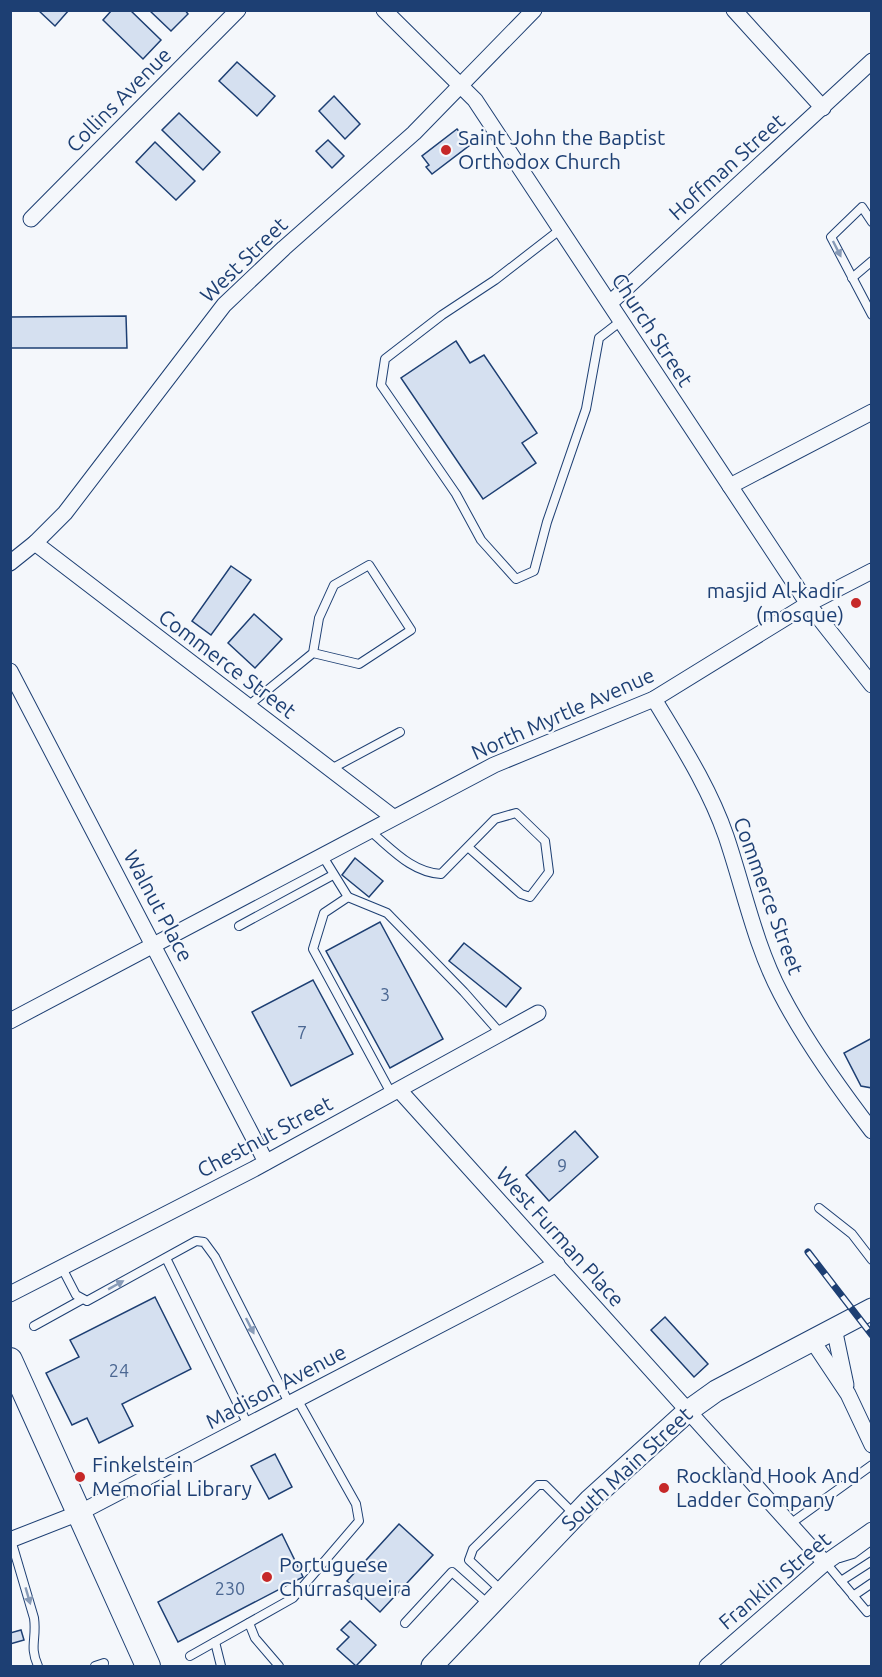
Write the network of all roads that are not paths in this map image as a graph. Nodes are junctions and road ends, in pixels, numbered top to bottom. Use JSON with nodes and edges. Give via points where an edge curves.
{"nodes":[{"id":1,"x":238,"y":10,"type":"edge"},
{"id":2,"x":384,"y":10,"type":"edge"},
{"id":3,"x":534,"y":10,"type":"edge"},
{"id":4,"x":734,"y":10,"type":"edge"},
{"id":5,"x":872,"y":62,"type":"edge"},
{"id":6,"x":462,"y":85,"type":"junction"},
{"id":7,"x":823,"y":108,"type":"junction"},
{"id":8,"x":31,"y":219,"type":"dead end"},
{"id":9,"x":872,"y":222,"type":"edge"},
{"id":10,"x":561,"y":229,"type":"junction"},
{"id":11,"x":872,"y":261,"type":"edge"},
{"id":12,"x":852,"y":278,"type":"junction"},
{"id":13,"x":610,"y":303,"type":"junction"},
{"id":14,"x":872,"y":315,"type":"edge"},
{"id":15,"x":621,"y":321,"type":"junction"},
{"id":16,"x":872,"y":412,"type":"edge"},
{"id":17,"x":730,"y":486,"type":"junction"},
{"id":18,"x":35,"y":543,"type":"junction"},
{"id":19,"x":10,"y":563,"type":"edge"},
{"id":20,"x":872,"y":572,"type":"edge"},
{"id":21,"x":808,"y":604,"type":"junction"},
{"id":22,"x":314,"y":653,"type":"junction"},
{"id":23,"x":10,"y":671,"type":"edge"},
{"id":24,"x":872,"y":685,"type":"edge"},
{"id":25,"x":654,"y":699,"type":"junction"},
{"id":26,"x":248,"y":706,"type":"junction"},
{"id":27,"x":400,"y":732,"type":"dead end"},
{"id":28,"x":331,"y":769,"type":"junction"},
{"id":29,"x":393,"y":817,"type":"junction"},
{"id":30,"x":369,"y":830,"type":"junction"},
{"id":31,"x":468,"y":847,"type":"junction"},
{"id":32,"x":322,"y":855,"type":"junction"},
{"id":33,"x":333,"y":874,"type":"junction"},
{"id":34,"x":348,"y":897,"type":"junction"},
{"id":35,"x":239,"y":926,"type":"dead end"},
{"id":36,"x":155,"y":945,"type":"junction"},
{"id":37,"x":538,"y":1013,"type":"dead end"},
{"id":38,"x":10,"y":1021,"type":"edge"},
{"id":39,"x":501,"y":1034,"type":"junction"},
{"id":40,"x":395,"y":1092,"type":"junction"},
{"id":41,"x":869,"y":1122,"type":"edge"},
{"id":42,"x":266,"y":1162,"type":"junction"},
{"id":43,"x":819,"y":1208,"type":"dead end"},
{"id":44,"x":166,"y":1258,"type":"junction"},
{"id":45,"x":872,"y":1260,"type":"edge"},
{"id":46,"x":557,"y":1264,"type":"junction"},
{"id":47,"x":61,"y":1266,"type":"junction"},
{"id":48,"x":10,"y":1294,"type":"edge"},
{"id":49,"x":81,"y":1300,"type":"junction"},
{"id":50,"x":865,"y":1313,"type":"edge"},
{"id":51,"x":34,"y":1326,"type":"dead end"},
{"id":52,"x":834,"y":1328,"type":"junction"},
{"id":53,"x":812,"y":1340,"type":"junction"},
{"id":54,"x":10,"y":1360,"type":"edge"},
{"id":55,"x":848,"y":1394,"type":"junction"},
{"id":56,"x":293,"y":1401,"type":"junction"},
{"id":57,"x":688,"y":1411,"type":"junction"},
{"id":58,"x":248,"y":1425,"type":"junction"},
{"id":59,"x":872,"y":1445,"type":"edge"},
{"id":60,"x":872,"y":1466,"type":"edge"},
{"id":61,"x":79,"y":1513,"type":"junction"},
{"id":62,"x":575,"y":1515,"type":"junction"},
{"id":63,"x":790,"y":1524,"type":"junction"},
{"id":64,"x":872,"y":1530,"type":"edge"},
{"id":65,"x":11,"y":1540,"type":"edge"},
{"id":66,"x":872,"y":1540,"type":"edge"},
{"id":67,"x":872,"y":1561,"type":"edge"},
{"id":68,"x":825,"y":1563,"type":"junction"},
{"id":69,"x":841,"y":1581,"type":"junction"},
{"id":70,"x":872,"y":1583,"type":"edge"},
{"id":71,"x":853,"y":1596,"type":"junction"},
{"id":72,"x":495,"y":1598,"type":"junction"},
{"id":73,"x":872,"y":1609,"type":"edge"},
{"id":74,"x":249,"y":1623,"type":"junction"},
{"id":75,"x":405,"y":1623,"type":"dead end"},
{"id":76,"x":215,"y":1642,"type":"junction"},
{"id":77,"x":190,"y":1656,"type":"dead end"},
{"id":78,"x":104,"y":1663,"type":"dead end"},
{"id":79,"x":38,"y":1666,"type":"edge"},
{"id":80,"x":95,"y":1666,"type":"edge"},
{"id":81,"x":148,"y":1666,"type":"edge"},
{"id":82,"x":221,"y":1666,"type":"edge"},
{"id":83,"x":279,"y":1666,"type":"edge"},
{"id":84,"x":432,"y":1666,"type":"edge"},
{"id":85,"x":707,"y":1666,"type":"edge"}],
"edges":[{"from":1,"to":8,"type":"street","name":"Collins Avenue"},
{"from":2,"to":6,"type":"street","name":"Church Street"},
{"from":3,"to":6,"type":"street","name":"West Street"},
{"from":4,"to":7,"type":"street"},
{"from":5,"to":7,"type":"street","name":"Hoffman Street"},
{"from":6,"to":10,"type":"street","name":"Church Street"},
{"from":6,"to":18,"type":"street","name":"West Street","via":[[224,305],[65,513]]},
{"from":7,"to":13,"type":"street","name":"Hoffman Street"},
{"from":9,"to":12,"type":"lane","one_way":true,"via":[[862,207],[831,237]]},
{"from":10,"to":13,"type":"street","name":"Church Street"},
{"from":10,"to":15,"type":"lane","via":[[385,359],[381,385],[456,494],[481,540],[516,579],[534,571],[586,409],[599,338]]},
{"from":11,"to":12,"type":"lane"},
{"from":12,"to":14,"type":"lane"},
{"from":13,"to":15,"type":"street","name":"Church Street"},
{"from":15,"to":17,"type":"street","name":"Church Street"},
{"from":16,"to":17,"type":"street"},
{"from":17,"to":21,"type":"street","name":"Church Street"},
{"from":18,"to":19,"type":"street","name":"West Street"},
{"from":18,"to":26,"type":"street","name":"Commerce Street"},
{"from":20,"to":21,"type":"street","name":"North Myrtle Avenue"},
{"from":21,"to":24,"type":"street","name":"Church Street"},
{"from":21,"to":25,"type":"street","name":"North Myrtle Avenue"},
{"from":22,"to":22,"type":"lane","via":[[319,618],[334,585],[369,565],[411,630],[358,664]]},
{"from":22,"to":26,"type":"lane"},
{"from":23,"to":36,"type":"street","name":"Walnut Place"},
{"from":25,"to":29,"type":"street","name":"North Myrtle Avenue","via":[[494,765]]},
{"from":25,"to":41,"type":"street","name":"Commerce Street","via":[[700,774],[780,994]]},
{"from":26,"to":28,"type":"street","name":"Commerce Street"},
{"from":27,"to":28,"type":"lane"},
{"from":28,"to":29,"type":"street","name":"Commerce Street"},
{"from":29,"to":30,"type":"street","name":"North Myrtle Avenue"},
{"from":30,"to":31,"type":"lane","via":[[409,864],[427,873],[441,874]]},
{"from":30,"to":32,"type":"street","name":"North Myrtle Avenue"},
{"from":31,"to":31,"type":"lane","via":[[495,819],[516,813],[545,841],[549,872],[530,897]]},
{"from":32,"to":33,"type":"lane"},
{"from":32,"to":36,"type":"street","name":"North Myrtle Avenue"},
{"from":33,"to":34,"type":"lane"},
{"from":33,"to":35,"type":"lane"},
{"from":34,"to":39,"type":"lane","via":[[387,913]]},
{"from":34,"to":40,"type":"lane","via":[[324,913],[313,949]]},
{"from":36,"to":38,"type":"street","name":"North Myrtle Avenue"},
{"from":36,"to":42,"type":"street","name":"Walnut Place"},
{"from":37,"to":39,"type":"street","name":"Chestnut Street"},
{"from":39,"to":40,"type":"street","name":"Chestnut Street"},
{"from":40,"to":42,"type":"street","name":"Chestnut Street"},
{"from":40,"to":46,"type":"street","name":"West Furman Place"},
{"from":42,"to":47,"type":"street","name":"Chestnut Street"},
{"from":43,"to":45,"type":"lane","via":[[852,1234]]},
{"from":49,"to":44,"type":"lane","one_way":true,"via":[[87,1301]]},
{"from":44,"to":56,"type":"lane","one_way":true,"via":[[196,1241],[204,1242]]},
{"from":44,"to":58,"type":"lane"},
{"from":46,"to":56,"type":"street","name":"Madison Avenue"},
{"from":46,"to":57,"type":"street","name":"West Furman Place"},
{"from":47,"to":48,"type":"street","name":"Chestnut Street"},
{"from":47,"to":49,"type":"lane"},
{"from":49,"to":51,"type":"lane"},
{"from":50,"to":52,"type":"main road","name":"South Main Street"},
{"from":52,"to":53,"type":"main road","name":"South Main Street"},
{"from":52,"to":55,"type":"street"},
{"from":53,"to":55,"type":"street"},
{"from":53,"to":57,"type":"main road","name":"South Main Street","via":[[716,1391]]},
{"from":54,"to":61,"type":"main road"},
{"from":55,"to":59,"type":"street"},
{"from":56,"to":58,"type":"street","name":"Madison Avenue"},
{"from":56,"to":74,"type":"lane","via":[[356,1504],[359,1521],[293,1598]]},
{"from":57,"to":62,"type":"main road","name":"South Main Street"},
{"from":57,"to":63,"type":"street","name":"West Furman Place"},
{"from":58,"to":61,"type":"street","name":"Madison Avenue"},
{"from":60,"to":63,"type":"lane"},
{"from":61,"to":65,"type":"street","name":"Madison Avenue"},
{"from":61,"to":81,"type":"main road"},
{"from":62,"to":72,"type":"main road","name":"South Main Street"},
{"from":62,"to":72,"type":"lane","via":[[545,1485],[538,1485],[480,1543],[469,1560]]},
{"from":63,"to":68,"type":"street","name":"West Furman Place"},
{"from":64,"to":68,"type":"street","name":"Franklin Street"},
{"from":65,"to":79,"type":"lane","one_way":true,"via":[[34,1618],[36,1632],[31,1645]]},
{"from":66,"to":68,"type":"lane","via":[[853,1554]]},
{"from":67,"to":69,"type":"lane"},
{"from":68,"to":69,"type":"lane"},
{"from":68,"to":85,"type":"street","name":"Franklin Street"},
{"from":69,"to":71,"type":"lane"},
{"from":70,"to":71,"type":"lane"},
{"from":71,"to":73,"type":"lane","via":[[867,1612]]},
{"from":72,"to":75,"type":"lane","via":[[452,1572]]},
{"from":72,"to":84,"type":"main road","name":"South Main Street"},
{"from":74,"to":76,"type":"lane"},
{"from":74,"to":83,"type":"lane","via":[[255,1638]]},
{"from":76,"to":77,"type":"lane"},
{"from":76,"to":82,"type":"lane"},
{"from":78,"to":80,"type":"lane"}]}
